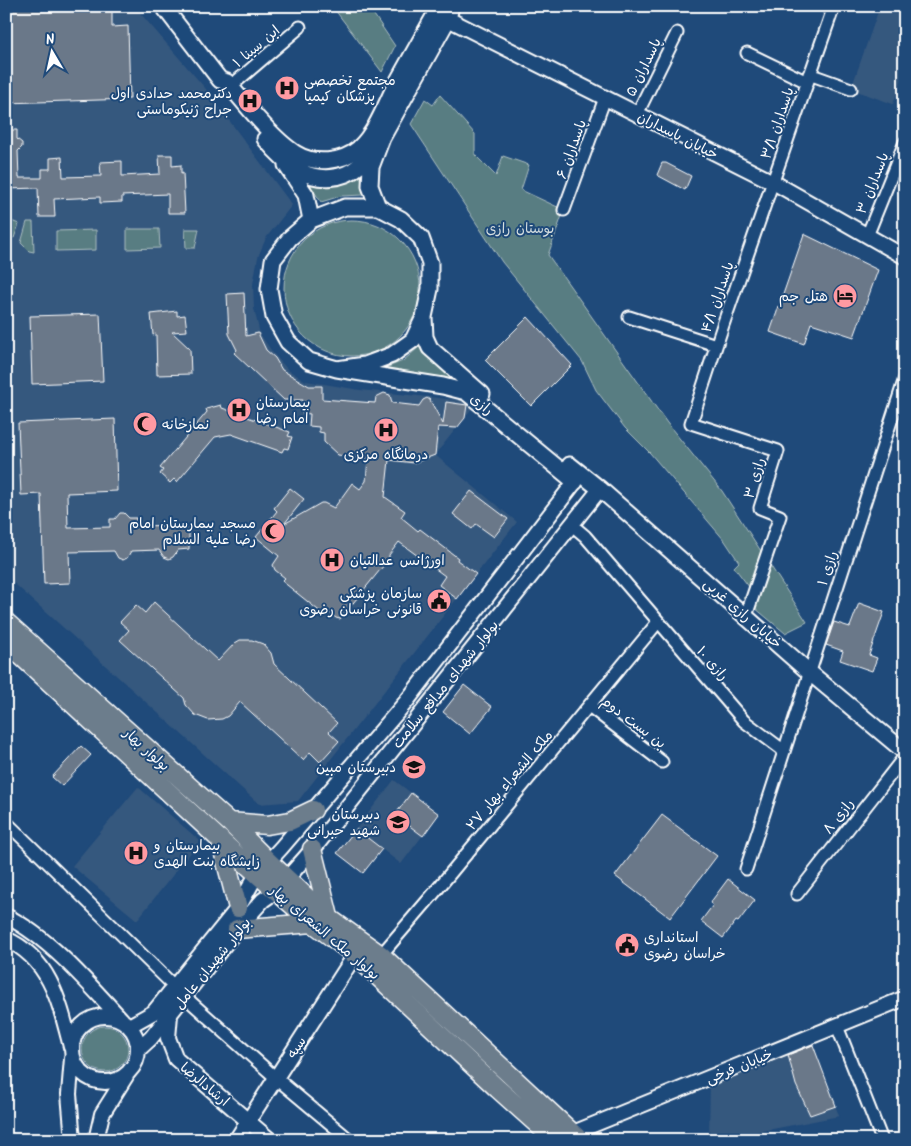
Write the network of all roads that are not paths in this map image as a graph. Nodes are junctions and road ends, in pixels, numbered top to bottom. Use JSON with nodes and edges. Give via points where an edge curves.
{"nodes":[{"id":1,"x":163,"y":6,"type":"edge"},
{"id":2,"x":834,"y":6,"type":"edge"},
{"id":3,"x":443,"y":9,"type":"edge"},
{"id":4,"x":300,"y":27,"type":"dead end"},
{"id":5,"x":677,"y":33,"type":"dead end"},
{"id":6,"x":747,"y":54,"type":"dead end"},
{"id":7,"x":808,"y":78,"type":"junction"},
{"id":8,"x":225,"y":83,"type":"junction"},
{"id":9,"x":851,"y":89,"type":"dead end"},
{"id":10,"x":605,"y":98,"type":"junction"},
{"id":11,"x":637,"y":114,"type":"junction"},
{"id":12,"x":382,"y":138,"type":"junction"},
{"id":13,"x":905,"y":142,"type":"edge"},
{"id":14,"x":280,"y":156,"type":"junction"},
{"id":15,"x":773,"y":182,"type":"junction"},
{"id":16,"x":378,"y":207,"type":"junction"},
{"id":17,"x":564,"y":210,"type":"dead end"},
{"id":18,"x":311,"y":220,"type":"junction"},
{"id":19,"x":867,"y":236,"type":"junction"},
{"id":20,"x":905,"y":257,"type":"edge"},
{"id":21,"x":424,"y":316,"type":"junction"},
{"id":22,"x":628,"y":317,"type":"dead end"},
{"id":23,"x":716,"y":345,"type":"junction"},
{"id":24,"x":337,"y":369,"type":"junction"},
{"id":25,"x":905,"y":378,"type":"edge"},
{"id":26,"x":691,"y":423,"type":"joint"},
{"id":27,"x":578,"y":478,"type":"junction"},
{"id":28,"x":600,"y":489,"type":"junction"},
{"id":29,"x":554,"y":510,"type":"junction"},
{"id":30,"x":572,"y":525,"type":"junction"},
{"id":31,"x":746,"y":616,"type":"junction"},
{"id":32,"x":6,"y":622,"type":"edge"},
{"id":33,"x":658,"y":622,"type":"junction"},
{"id":34,"x":6,"y":642,"type":"edge"},
{"id":35,"x":809,"y":672,"type":"junction"},
{"id":36,"x":589,"y":706,"type":"junction"},
{"id":37,"x":784,"y":751,"type":"junction"},
{"id":38,"x":905,"y":754,"type":"edge"},
{"id":39,"x":662,"y":762,"type":"dead end"},
{"id":40,"x":314,"y":810,"type":"junction"},
{"id":41,"x":6,"y":822,"type":"edge"},
{"id":42,"x":229,"y":822,"type":"junction"},
{"id":43,"x":300,"y":826,"type":"junction"},
{"id":44,"x":220,"y":838,"type":"junction"},
{"id":45,"x":315,"y":846,"type":"junction"},
{"id":46,"x":263,"y":868,"type":"junction"},
{"id":47,"x":746,"y":870,"type":"dead end"},
{"id":48,"x":282,"y":884,"type":"junction"},
{"id":49,"x":797,"y":894,"type":"dead end"},
{"id":50,"x":238,"y":908,"type":"junction"},
{"id":51,"x":6,"y":910,"type":"edge"},
{"id":52,"x":6,"y":916,"type":"edge"},
{"id":53,"x":321,"y":920,"type":"junction"},
{"id":54,"x":21,"y":924,"type":"junction"},
{"id":55,"x":237,"y":929,"type":"junction"},
{"id":56,"x":6,"y":939,"type":"edge"},
{"id":57,"x":355,"y":955,"type":"junction"},
{"id":58,"x":381,"y":956,"type":"junction"},
{"id":59,"x":179,"y":991,"type":"junction"},
{"id":60,"x":905,"y":998,"type":"edge"},
{"id":61,"x":170,"y":1014,"type":"junction"},
{"id":62,"x":126,"y":1023,"type":"junction"},
{"id":63,"x":837,"y":1026,"type":"junction"},
{"id":64,"x":138,"y":1050,"type":"junction"},
{"id":65,"x":72,"y":1053,"type":"junction"},
{"id":66,"x":128,"y":1073,"type":"junction"},
{"id":67,"x":276,"y":1078,"type":"junction"},
{"id":68,"x":248,"y":1120,"type":"junction"},
{"id":69,"x":566,"y":1138,"type":"edge"},
{"id":70,"x":73,"y":1140,"type":"edge"},
{"id":71,"x":96,"y":1140,"type":"edge"},
{"id":72,"x":236,"y":1140,"type":"edge"},
{"id":73,"x":270,"y":1140,"type":"edge"},
{"id":74,"x":350,"y":1140,"type":"edge"},
{"id":75,"x":882,"y":1140,"type":"edge"}],
"edges":[{"from":1,"to":8,"type":"main road"},
{"from":2,"to":7,"type":"street","name":"پاسداران ۳/۱"},
{"from":3,"to":8,"type":"main road","via":[[396,84],[371,133],[360,147],[339,159],[310,159],[284,146]]},
{"from":3,"to":10,"type":"street","name":"خیابان پاسداران"},
{"from":3,"to":12,"type":"main road"},
{"from":4,"to":8,"type":"street","name":"ابن سینا ۱"},
{"from":5,"to":11,"type":"street","name":"پاسداران ۵"},
{"from":6,"to":7,"type":"street"},
{"from":7,"to":9,"type":"street","name":"پاسداران ۳/۱"},
{"from":7,"to":15,"type":"street","name":"پاسداران ۳/۱"},
{"from":8,"to":14,"type":"main road","via":[[221,87]]},
{"from":10,"to":11,"type":"street","name":"خیابان پاسداران"},
{"from":10,"to":17,"type":"street","name":"پاسداران ۶"},
{"from":11,"to":15,"type":"street","name":"خیابان پاسداران"},
{"from":12,"to":14,"type":"main road","via":[[359,166],[332,178],[300,172]]},
{"from":12,"to":16,"type":"main road","via":[[371,167],[370,186]]},
{"from":13,"to":19,"type":"street","name":"پاسداران ۳"},
{"from":14,"to":18,"type":"main road","via":[[306,195]]},
{"from":15,"to":19,"type":"street","name":"خیابان پاسداران"},
{"from":15,"to":23,"type":"street","name":"پاسداران ۴/۱"},
{"from":16,"to":18,"type":"main road","via":[[345,207]]},
{"from":16,"to":21,"type":"main road","via":[[401,219],[421,238],[430,264],[430,289]]},
{"from":18,"to":24,"type":"main road","via":[[290,238],[273,260],[270,298],[274,317],[288,342],[309,361]]},
{"from":19,"to":20,"type":"street","name":"خیابان پاسداران"},
{"from":21,"to":24,"type":"main road","via":[[412,340],[392,355],[365,365]]},
{"from":21,"to":27,"type":"main road","name":"رازی","via":[[425,337],[430,348]]},
{"from":22,"to":23,"type":"street"},
{"from":23,"to":26,"type":"street","name":"پاسداران ۴/۱"},
{"from":24,"to":27,"type":"main road","name":"رازی","via":[[466,392]]},
{"from":25,"to":35,"type":"street","name":"رازی ۱"},
{"from":26,"to":31,"type":"street","name":"رازی ۳","via":[[778,452],[760,508],[780,516]]},
{"from":27,"to":28,"type":"main road","name":"خیابان رازی غربی"},
{"from":27,"to":29,"type":"street","name":"بولوار شهدای مدافع سلامت"},
{"from":28,"to":30,"type":"street","name":"بولوار شهدای مدافع سلامت"},
{"from":28,"to":31,"type":"main road","name":"خیابان رازی غربی"},
{"from":29,"to":30,"type":"street","via":[[567,516]]},
{"from":29,"to":40,"type":"street","name":"بولوار شهدای مدافع سلامت","via":[[406,702]]},
{"from":30,"to":33,"type":"street","name":"رازی ۱۰"},
{"from":30,"to":45,"type":"street","name":"بولوار شهدای مدافع سلامت"},
{"from":31,"to":35,"type":"main road","name":"خیابان رازی غربی"},
{"from":32,"to":42,"type":"main road","name":"بولوار بهار"},
{"from":33,"to":36,"type":"street","name":"ملک الشعراء بهار ۲۷"},
{"from":33,"to":37,"type":"street","name":"رازی ۱۰","via":[[744,721]]},
{"from":34,"to":44,"type":"main road","name":"بولوار ملک الشعرای بهار"},
{"from":35,"to":37,"type":"street"},
{"from":35,"to":38,"type":"main road","name":"خیابان رازی غربی"},
{"from":36,"to":39,"type":"street","name":"بن بست دوم"},
{"from":36,"to":58,"type":"street","name":"ملک الشعراء بهار ۲۷"},
{"from":37,"to":47,"type":"street"},
{"from":38,"to":49,"type":"street","name":"رازی ۸"},
{"from":40,"to":42,"type":"main road","via":[[290,821],[267,825]]},
{"from":40,"to":43,"type":"street","name":"بولوار شهدای مدافع سلامت"},
{"from":41,"to":59,"type":"street"},
{"from":42,"to":46,"type":"main road","name":"بولوار بهار"},
{"from":43,"to":45,"type":"street"},
{"from":43,"to":46,"type":"street","name":"بولوار شهدای مدافع سلامت"},
{"from":44,"to":46,"type":"main road","name":"بولوار ملک الشعرای بهار"},
{"from":44,"to":50,"type":"main road"},
{"from":45,"to":48,"type":"street","name":"بولوار شهدای مدافع سلامت"},
{"from":45,"to":53,"type":"main road"},
{"from":46,"to":48,"type":"main road","name":"بولوار ملک الشعرای بهار"},
{"from":46,"to":50,"type":"street","name":"بولوار شهیدان عامل"},
{"from":48,"to":53,"type":"main road","name":"بولوار ملک الشعرای بهار"},
{"from":48,"to":55,"type":"street","name":"بولوار شهیدان عامل"},
{"from":50,"to":59,"type":"street","name":"بولوار شهیدان عامل"},
{"from":51,"to":54,"type":"street"},
{"from":52,"to":54,"type":"street"},
{"from":53,"to":55,"type":"main road"},
{"from":53,"to":57,"type":"main road","name":"بولوار ملک الشعرای بهار"},
{"from":53,"to":58,"type":"main road","name":"بولوار ملک الشعرای بهار"},
{"from":54,"to":62,"type":"street","via":[[52,949]]},
{"from":55,"to":59,"type":"street","name":"بولوار شهیدان عامل"},
{"from":56,"to":65,"type":"street","via":[[39,963],[50,979]]},
{"from":57,"to":67,"type":"street","name":"سپه"},
{"from":57,"to":69,"type":"main road","name":"بولوار ملک الشعرای بهار","via":[[498,1089]]},
{"from":58,"to":69,"type":"main road","name":"بولوار ملک الشعرای بهار"},
{"from":59,"to":61,"type":"street","name":"بولوار شهیدان عامل"},
{"from":59,"to":62,"type":"street","name":"بولوار شهیدان عامل","via":[[154,1012]]},
{"from":59,"to":67,"type":"street"},
{"from":60,"to":63,"type":"street","name":"خیابان فرخی"},
{"from":61,"to":64,"type":"street","name":"بولوار شهیدان عامل"},
{"from":61,"to":68,"type":"street","name":"ارشادالرضا","via":[[168,1038],[176,1059]]},
{"from":62,"to":64,"type":"street","via":[[137,1041]]},
{"from":62,"to":65,"type":"street","via":[[106,1016],[89,1020],[76,1032]]},
{"from":63,"to":69,"type":"street","name":"خیابان فرخی"},
{"from":63,"to":75,"type":"street"},
{"from":64,"to":66,"type":"street"},
{"from":65,"to":66,"type":"street","via":[[80,1072],[95,1081],[113,1082]]},
{"from":65,"to":70,"type":"street","via":[[69,1094]]},
{"from":66,"to":71,"type":"street","via":[[102,1114]]},
{"from":67,"to":68,"type":"street","name":"سپه"},
{"from":67,"to":74,"type":"street"},
{"from":68,"to":72,"type":"street","name":"سپه"},
{"from":68,"to":73,"type":"street","name":"ارشادالرضا"}]}
